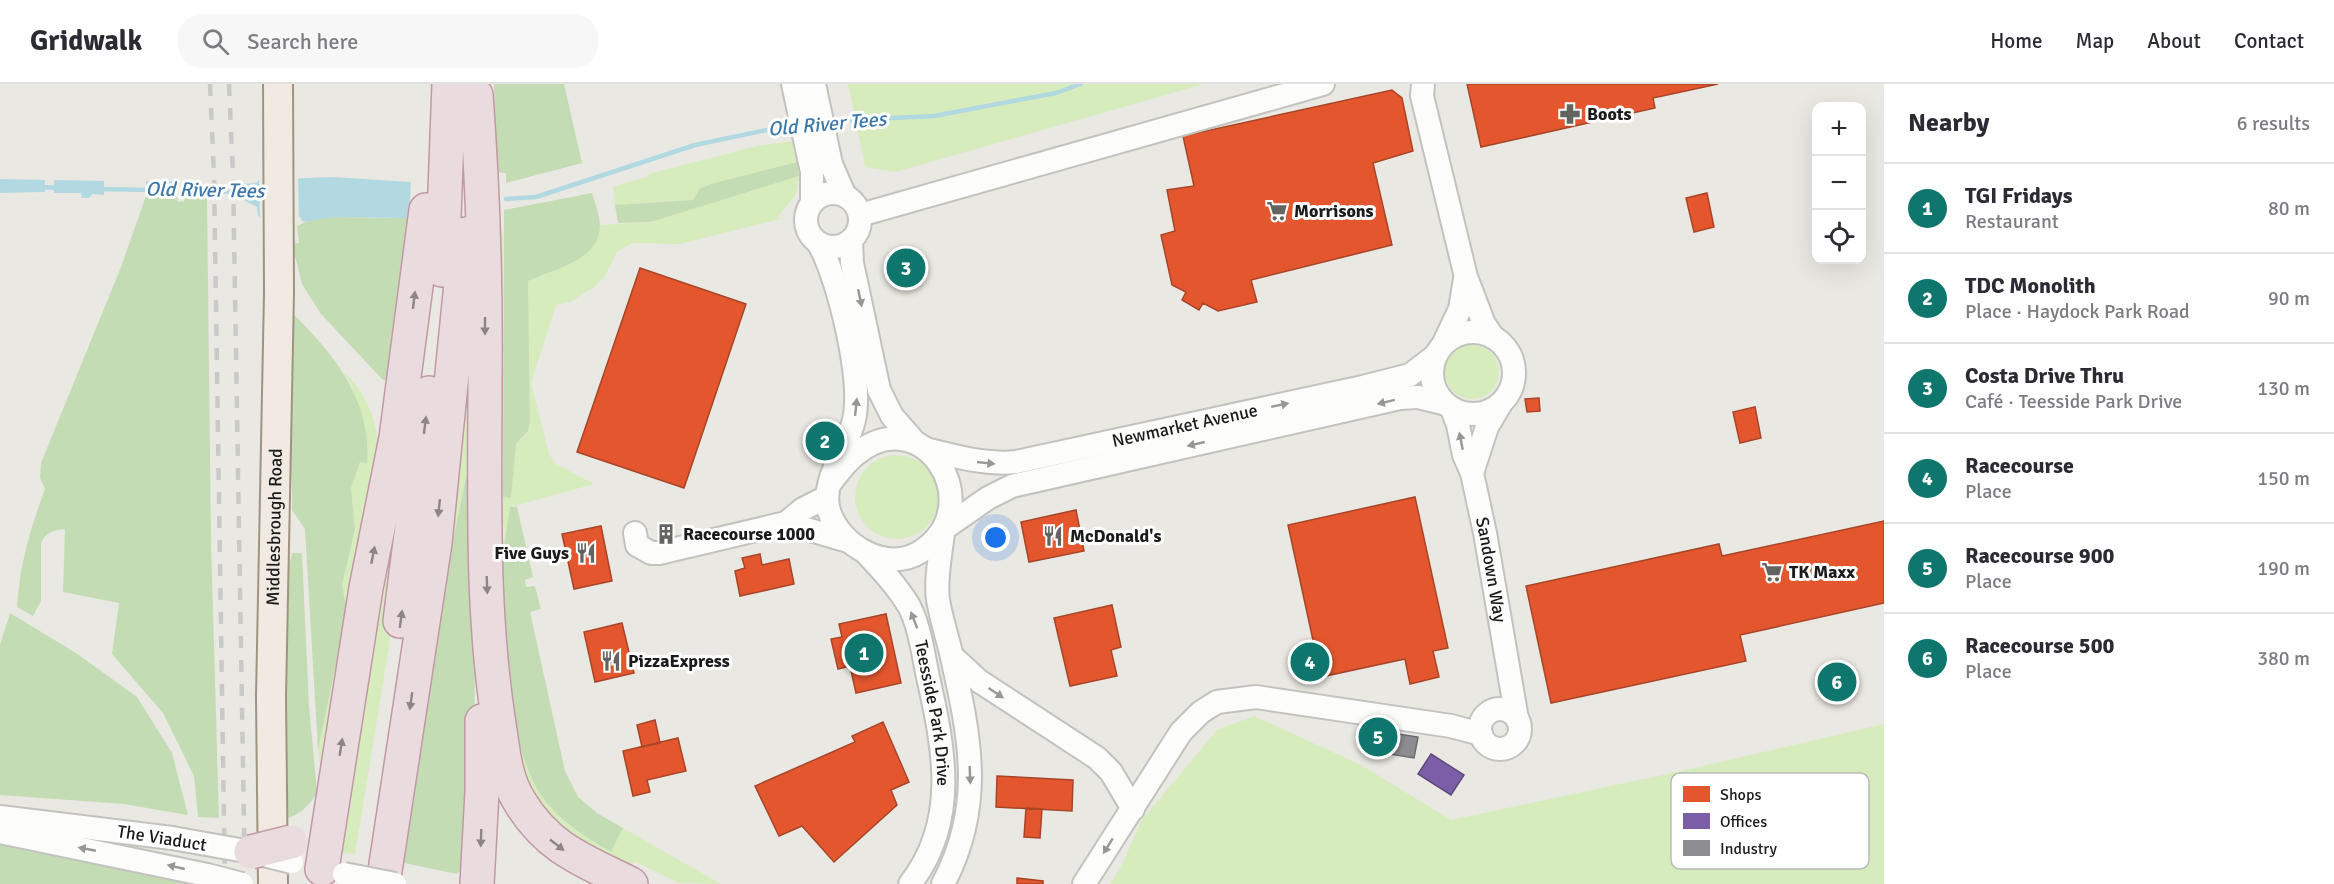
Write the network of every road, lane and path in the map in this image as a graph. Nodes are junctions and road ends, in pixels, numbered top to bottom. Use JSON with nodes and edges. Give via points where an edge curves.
{"nodes":[{"id":1,"x":278,"y":84,"type":"edge"},
{"id":2,"x":793,"y":84,"type":"edge"},
{"id":3,"x":814,"y":84,"type":"edge"},
{"id":4,"x":1323,"y":84,"type":"edge"},
{"id":5,"x":463,"y":87,"type":"edge"},
{"id":6,"x":1418,"y":88,"type":"edge"},
{"id":7,"x":821,"y":168,"type":"junction"},
{"id":8,"x":844,"y":194,"type":"junction"},
{"id":9,"x":812,"y":202,"type":"junction"},
{"id":10,"x":860,"y":215,"type":"junction"},
{"id":11,"x":851,"y":240,"type":"junction"},
{"id":12,"x":819,"y":244,"type":"junction"},
{"id":13,"x":1466,"y":277,"type":"junction"},
{"id":14,"x":1493,"y":337,"type":"junction"},
{"id":15,"x":1439,"y":350,"type":"junction"},
{"id":16,"x":1500,"y":405,"type":"junction"},
{"id":17,"x":1448,"y":406,"type":"junction"},
{"id":18,"x":921,"y":445,"type":"junction"},
{"id":19,"x":1472,"y":472,"type":"junction"},
{"id":20,"x":829,"y":490,"type":"junction"},
{"id":21,"x":786,"y":523,"type":"junction"},
{"id":22,"x":944,"y":530,"type":"junction"},
{"id":23,"x":634,"y":533,"type":"dead end"},
{"id":24,"x":856,"y":546,"type":"junction"},
{"id":25,"x":488,"y":617,"type":"junction"},
{"id":26,"x":952,"y":656,"type":"junction"},
{"id":27,"x":1508,"y":668,"type":"junction"},
{"id":28,"x":1494,"y":710,"type":"junction"},
{"id":29,"x":1517,"y":719,"type":"junction"},
{"id":30,"x":1481,"y":734,"type":"junction"},
{"id":31,"x":1133,"y":809,"type":"junction"},
{"id":32,"x":0,"y":817,"type":"edge"},
{"id":33,"x":0,"y":832,"type":"edge"},
{"id":34,"x":251,"y":852,"type":"joint"},
{"id":35,"x":322,"y":871,"type":"edge"},
{"id":36,"x":242,"y":884,"type":"edge"},
{"id":37,"x":273,"y":884,"type":"edge"},
{"id":38,"x":382,"y":884,"type":"edge"},
{"id":39,"x":395,"y":884,"type":"edge"},
{"id":40,"x":477,"y":884,"type":"edge"},
{"id":41,"x":631,"y":884,"type":"edge"},
{"id":42,"x":910,"y":884,"type":"edge"},
{"id":43,"x":943,"y":884,"type":"edge"},
{"id":44,"x":1084,"y":884,"type":"edge"}],
"edges":[{"from":1,"to":37,"type":"main road","name":"Middlesbrough Road","via":[[279,305],[271,697]]},
{"from":2,"to":7,"type":"street"},
{"from":3,"to":7,"type":"street"},
{"from":4,"to":10,"type":"street"},
{"from":5,"to":25,"type":"highway","one_way":true,"via":[[484,211]]},
{"from":35,"to":5,"type":"highway","one_way":true,"via":[[406,584]]},
{"from":35,"to":5,"type":"highway","one_way":true,"via":[[317,828],[332,805],[366,588],[396,438],[429,187]]},
{"from":5,"to":38,"type":"highway","one_way":true,"via":[[458,326],[435,543]]},
{"from":6,"to":13,"type":"street"},
{"from":7,"to":8,"type":"street"},
{"from":7,"to":9,"type":"street"},
{"from":8,"to":9,"type":"street","via":[[830,192]]},
{"from":8,"to":10,"type":"street","via":[[855,203]]},
{"from":9,"to":12,"type":"street","via":[[806,214],[807,227]]},
{"from":10,"to":11,"type":"street","via":[[859,229]]},
{"from":11,"to":12,"type":"street","via":[[839,246]]},
{"from":11,"to":18,"type":"street","one_way":true,"via":[[852,263],[879,390],[892,416]]},
{"from":20,"to":12,"type":"street","one_way":true,"via":[[854,423],[857,384],[833,275]]},
{"from":13,"to":14,"type":"street"},
{"from":13,"to":15,"type":"street","via":[[1460,309]]},
{"from":14,"to":15,"type":"street","via":[[1473,332],[1457,334]]},
{"from":14,"to":16,"type":"street","via":[[1508,351],[1514,364],[1514,380]]},
{"from":15,"to":17,"type":"street","via":[[1432,381]]},
{"from":18,"to":15,"type":"street","name":"Newmarket Avenue","one_way":true,"via":[[978,462],[1016,462],[1410,375]]},
{"from":16,"to":17,"type":"street","via":[[1485,413],[1468,415]]},
{"from":16,"to":19,"type":"street","via":[[1487,427]]},
{"from":19,"to":17,"type":"street","name":"Sandown Way","one_way":true},
{"from":17,"to":22,"type":"street","name":"Newmarket Avenue","one_way":true,"via":[[1418,397],[1400,398],[1012,486]]},
{"from":18,"to":20,"type":"street","via":[[897,438],[862,450]]},
{"from":18,"to":22,"type":"street","via":[[942,467],[951,491],[952,503]]},
{"from":19,"to":27,"type":"street","name":"Sandown Way"},
{"from":20,"to":21,"type":"street"},
{"from":20,"to":24,"type":"street","via":[[828,510],[833,521]]},
{"from":21,"to":23,"type":"street","via":[[659,553],[637,545]]},
{"from":21,"to":24,"type":"street"},
{"from":22,"to":24,"type":"street","via":[[928,547],[902,560],[886,559]]},
{"from":22,"to":26,"type":"street","name":"Teesside Park Drive","via":[[938,599]]},
{"from":42,"to":24,"type":"street","name":"Teesside Park Drive","one_way":true,"via":[[928,856],[941,821],[945,799],[942,738],[918,629],[909,607],[889,578]]},
{"from":25,"to":40,"type":"highway","one_way":true,"via":[[481,679],[482,792]]},
{"from":25,"to":41,"type":"highway","one_way":true,"via":[[501,738],[507,772],[519,801],[555,844]]},
{"from":26,"to":31,"type":"street","one_way":true,"via":[[979,681],[1097,758],[1111,772]]},
{"from":26,"to":43,"type":"street","name":"Teesside Park Drive","one_way":true,"via":[[966,725],[971,776],[968,821],[961,848]]},
{"from":27,"to":28,"type":"street"},
{"from":27,"to":29,"type":"street","name":"Sandown Way"},
{"from":28,"to":29,"type":"street","via":[[1503,709]]},
{"from":28,"to":30,"type":"street","via":[[1483,719]]},
{"from":29,"to":30,"type":"street","via":[[1518,738],[1506,748],[1490,747]]},
{"from":30,"to":31,"type":"street","via":[[1451,726],[1256,697],[1234,698],[1216,702],[1181,732]]},
{"from":31,"to":44,"type":"street","one_way":true},
{"from":32,"to":34,"type":"street","name":"The Viaduct","bridge":true},
{"from":36,"to":33,"type":"street","name":"The Viaduct","one_way":true,"bridge":true,"via":[[145,860]]},
{"from":34,"to":35,"type":"highway","bridge":true},
{"from":35,"to":39,"type":"street","bridge":true}]}
